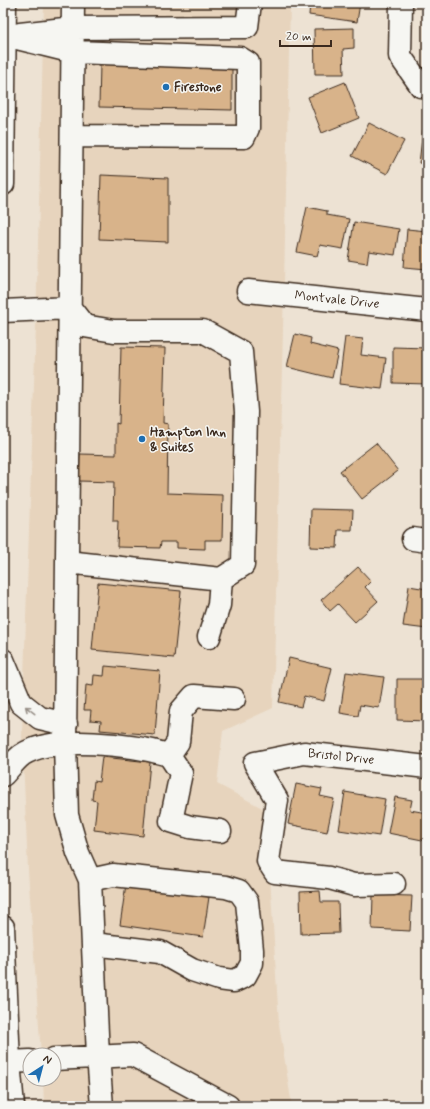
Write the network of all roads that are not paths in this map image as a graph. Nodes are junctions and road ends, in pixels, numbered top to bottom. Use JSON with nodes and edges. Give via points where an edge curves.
{"nodes":[{"id":1,"x":5,"y":3,"type":"edge"},
{"id":2,"x":73,"y":3,"type":"edge"},
{"id":3,"x":250,"y":3,"type":"edge"},
{"id":4,"x":401,"y":3,"type":"edge"},
{"id":5,"x":73,"y":28,"type":"junction"},
{"id":6,"x":5,"y":35,"type":"junction"},
{"id":7,"x":74,"y":52,"type":"junction"},
{"id":8,"x":427,"y":86,"type":"edge"},
{"id":9,"x":72,"y":136,"type":"junction"},
{"id":10,"x":3,"y":184,"type":"edge"},
{"id":11,"x":248,"y":291,"type":"dead end"},
{"id":12,"x":70,"y":308,"type":"junction"},
{"id":13,"x":427,"y":310,"type":"edge"},
{"id":14,"x":3,"y":311,"type":"edge"},
{"id":15,"x":67,"y":562,"type":"junction"},
{"id":16,"x":221,"y":580,"type":"junction"},
{"id":17,"x":209,"y":637,"type":"dead end"},
{"id":18,"x":3,"y":660,"type":"edge"},
{"id":19,"x":234,"y":699,"type":"dead end"},
{"id":20,"x":65,"y":734,"type":"junction"},
{"id":21,"x":169,"y":755,"type":"junction"},
{"id":22,"x":427,"y":767,"type":"edge"},
{"id":23,"x":3,"y":775,"type":"edge"},
{"id":24,"x":220,"y":831,"type":"dead end"},
{"id":25,"x":90,"y":880,"type":"junction"},
{"id":26,"x":394,"y":884,"type":"dead end"},
{"id":27,"x":3,"y":927,"type":"edge"},
{"id":28,"x":93,"y":944,"type":"junction"},
{"id":29,"x":4,"y":947,"type":"edge"},
{"id":30,"x":98,"y":1056,"type":"junction"},
{"id":31,"x":62,"y":1058,"type":"edge"},
{"id":32,"x":19,"y":1062,"type":"edge"},
{"id":33,"x":13,"y":1106,"type":"edge"},
{"id":34,"x":102,"y":1106,"type":"edge"},
{"id":35,"x":228,"y":1106,"type":"edge"}],
"edges":[{"from":1,"to":6,"type":"street"},
{"from":2,"to":5,"type":"street"},
{"from":3,"to":5,"type":"street","via":[[247,27]]},
{"from":4,"to":8,"type":"street","via":[[400,56],[421,86]]},
{"from":5,"to":6,"type":"street"},
{"from":5,"to":7,"type":"street"},
{"from":6,"to":7,"type":"street"},
{"from":6,"to":10,"type":"street"},
{"from":7,"to":9,"type":"street"},
{"from":7,"to":9,"type":"street","via":[[240,58],[248,63],[248,128],[244,137]]},
{"from":9,"to":12,"type":"street"},
{"from":11,"to":13,"type":"street","name":"Montvale Drive"},
{"from":12,"to":14,"type":"street"},
{"from":12,"to":15,"type":"street"},
{"from":12,"to":16,"type":"street","via":[[84,326],[114,331],[203,331],[240,352],[246,412],[243,565]]},
{"from":15,"to":16,"type":"street"},
{"from":15,"to":20,"type":"street"},
{"from":16,"to":17,"type":"street","via":[[219,605]]},
{"from":20,"to":18,"type":"street","one_way":true,"via":[[21,703]]},
{"from":19,"to":21,"type":"street","via":[[194,696],[181,711],[178,742]]},
{"from":20,"to":21,"type":"street"},
{"from":20,"to":23,"type":"street","via":[[21,755]]},
{"from":20,"to":25,"type":"street","via":[[68,815],[78,853]]},
{"from":21,"to":24,"type":"street","via":[[181,773],[171,821],[190,827]]},
{"from":22,"to":26,"type":"street","name":"Bristol Drive","via":[[304,752],[255,763],[277,800],[268,861],[275,872],[329,878],[354,885]]},
{"from":25,"to":28,"type":"street"},
{"from":25,"to":28,"type":"street","via":[[113,875],[226,887],[239,891],[247,902],[252,963],[245,976],[234,981],[192,970],[160,952]]},
{"from":27,"to":29,"type":"street"},
{"from":28,"to":30,"type":"street"},
{"from":29,"to":32,"type":"street"},
{"from":30,"to":31,"type":"street"},
{"from":30,"to":34,"type":"street"},
{"from":30,"to":35,"type":"street","via":[[133,1055]]},
{"from":32,"to":33,"type":"street"}]}
